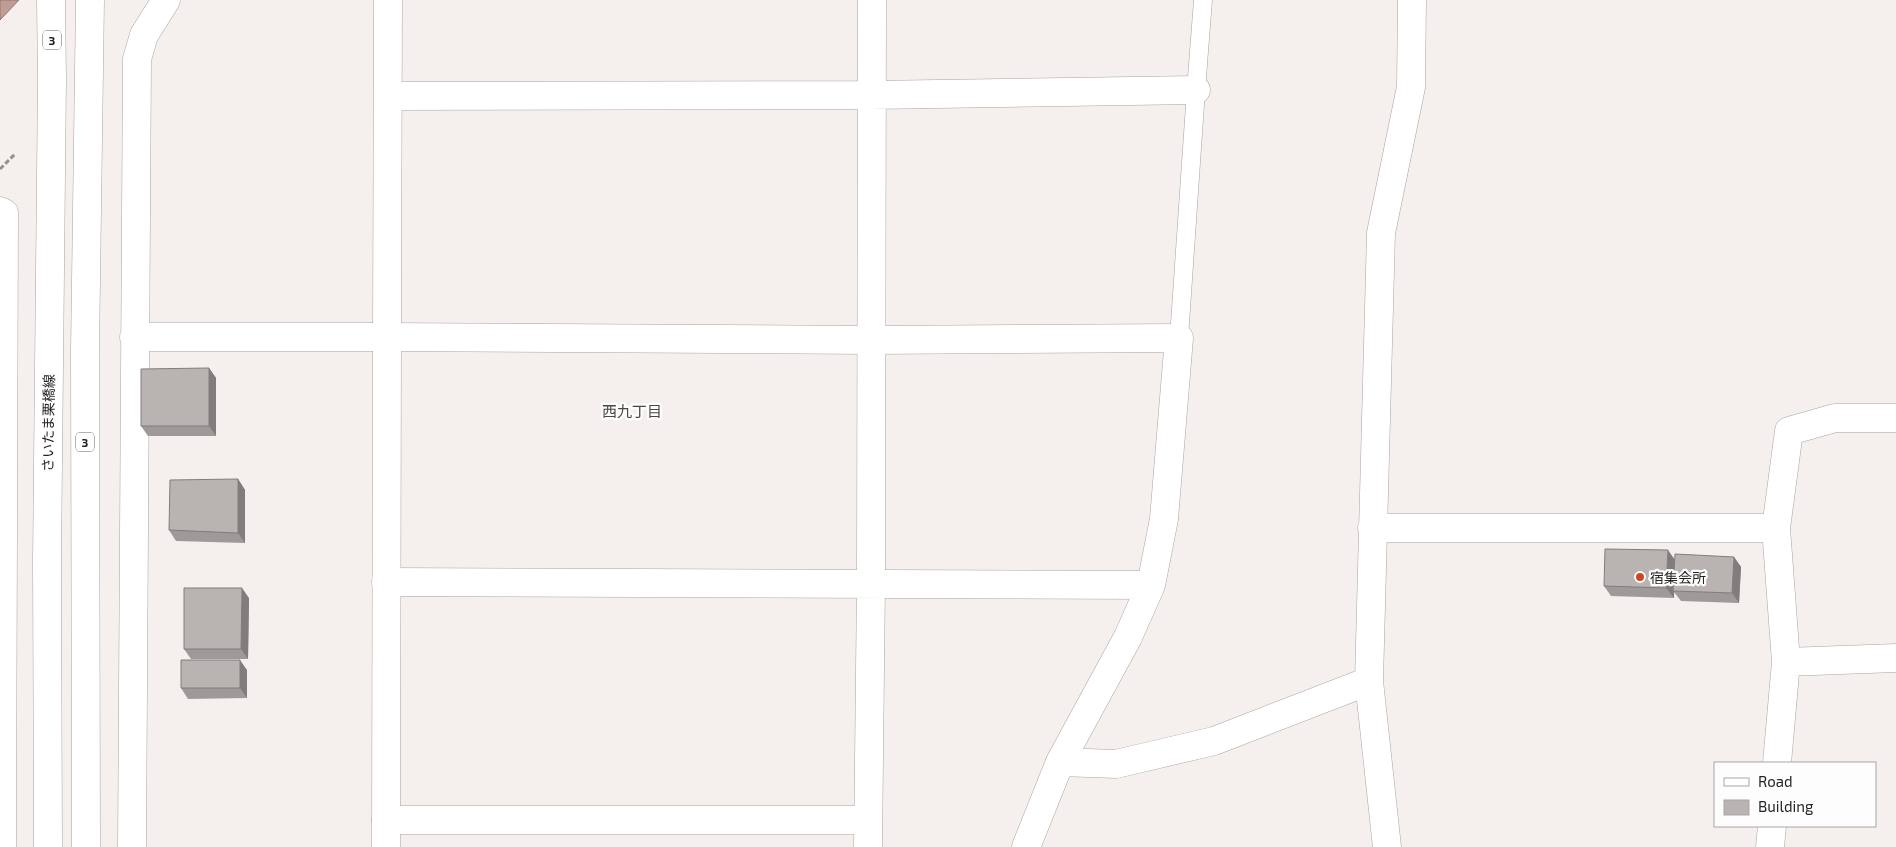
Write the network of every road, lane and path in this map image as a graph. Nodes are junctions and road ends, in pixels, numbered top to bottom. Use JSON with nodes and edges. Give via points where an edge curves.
{"nodes":[{"id":1,"x":51,"y":0,"type":"edge"},
{"id":2,"x":90,"y":0,"type":"edge"},
{"id":3,"x":166,"y":0,"type":"edge"},
{"id":4,"x":388,"y":0,"type":"edge"},
{"id":5,"x":872,"y":0,"type":"edge"},
{"id":6,"x":1203,"y":0,"type":"edge"},
{"id":7,"x":1412,"y":0,"type":"edge"},
{"id":8,"x":1196,"y":90,"type":"junction"},
{"id":9,"x":871,"y":95,"type":"junction"},
{"id":10,"x":388,"y":96,"type":"junction"},
{"id":11,"x":15,"y":154,"type":"dead end"},
{"id":12,"x":0,"y":169,"type":"edge"},
{"id":13,"x":0,"y":211,"type":"edge"},
{"id":14,"x":134,"y":337,"type":"junction"},
{"id":15,"x":386,"y":338,"type":"junction"},
{"id":16,"x":1179,"y":338,"type":"junction"},
{"id":17,"x":871,"y":340,"type":"junction"},
{"id":18,"x":1896,"y":418,"type":"edge"},
{"id":19,"x":1372,"y":528,"type":"junction"},
{"id":20,"x":1776,"y":528,"type":"junction"},
{"id":21,"x":386,"y":582,"type":"junction"},
{"id":22,"x":871,"y":583,"type":"junction"},
{"id":23,"x":1151,"y":585,"type":"junction"},
{"id":24,"x":1896,"y":658,"type":"edge"},
{"id":25,"x":1786,"y":662,"type":"junction"},
{"id":26,"x":1369,"y":681,"type":"junction"},
{"id":27,"x":1060,"y":762,"type":"junction"},
{"id":28,"x":1777,"y":762,"type":"edge"},
{"id":29,"x":868,"y":820,"type":"junction"},
{"id":30,"x":1772,"y":827,"type":"edge"},
{"id":31,"x":386,"y":834,"type":"edge"},
{"id":32,"x":2,"y":847,"type":"edge"},
{"id":33,"x":48,"y":847,"type":"edge"},
{"id":34,"x":86,"y":847,"type":"edge"},
{"id":35,"x":132,"y":847,"type":"edge"},
{"id":36,"x":868,"y":847,"type":"edge"},
{"id":37,"x":1026,"y":847,"type":"edge"},
{"id":38,"x":1387,"y":847,"type":"edge"},
{"id":39,"x":1770,"y":847,"type":"edge"}],
"edges":[{"from":1,"to":33,"type":"street","name":"さいたま栗橋線","number":"3"},
{"from":2,"to":34,"type":"street","number":"3","via":[[85,351]]},
{"from":3,"to":14,"type":"street","via":[[144,35],[137,59]]},
{"from":4,"to":10,"type":"street"},
{"from":5,"to":9,"type":"street"},
{"from":6,"to":8,"type":"lane"},
{"from":7,"to":19,"type":"street","via":[[1411,87],[1381,233]]},
{"from":8,"to":9,"type":"street"},
{"from":8,"to":16,"type":"lane"},
{"from":9,"to":10,"type":"street"},
{"from":9,"to":17,"type":"street"},
{"from":10,"to":15,"type":"street"},
{"from":11,"to":12,"type":"path"},
{"from":13,"to":32,"type":"street","via":[[4,213]]},
{"from":14,"to":15,"type":"street"},
{"from":14,"to":35,"type":"street"},
{"from":15,"to":17,"type":"street"},
{"from":15,"to":21,"type":"street"},
{"from":16,"to":17,"type":"street"},
{"from":16,"to":23,"type":"street","via":[[1164,519]]},
{"from":17,"to":22,"type":"street"},
{"from":18,"to":20,"type":"street","via":[[1835,418],[1789,431]]},
{"from":19,"to":20,"type":"street"},
{"from":19,"to":26,"type":"street"},
{"from":20,"to":25,"type":"street"},
{"from":21,"to":22,"type":"street"},
{"from":21,"to":31,"type":"street"},
{"from":22,"to":23,"type":"street"},
{"from":22,"to":29,"type":"street"},
{"from":23,"to":27,"type":"street","via":[[1128,637]]},
{"from":24,"to":25,"type":"street"},
{"from":25,"to":28,"type":"street"},
{"from":26,"to":27,"type":"street","via":[[1214,741],[1116,764]]},
{"from":26,"to":38,"type":"street"},
{"from":27,"to":37,"type":"street"},
{"from":29,"to":31,"type":"street"},
{"from":29,"to":36,"type":"street"},
{"from":30,"to":39,"type":"street"}]}
